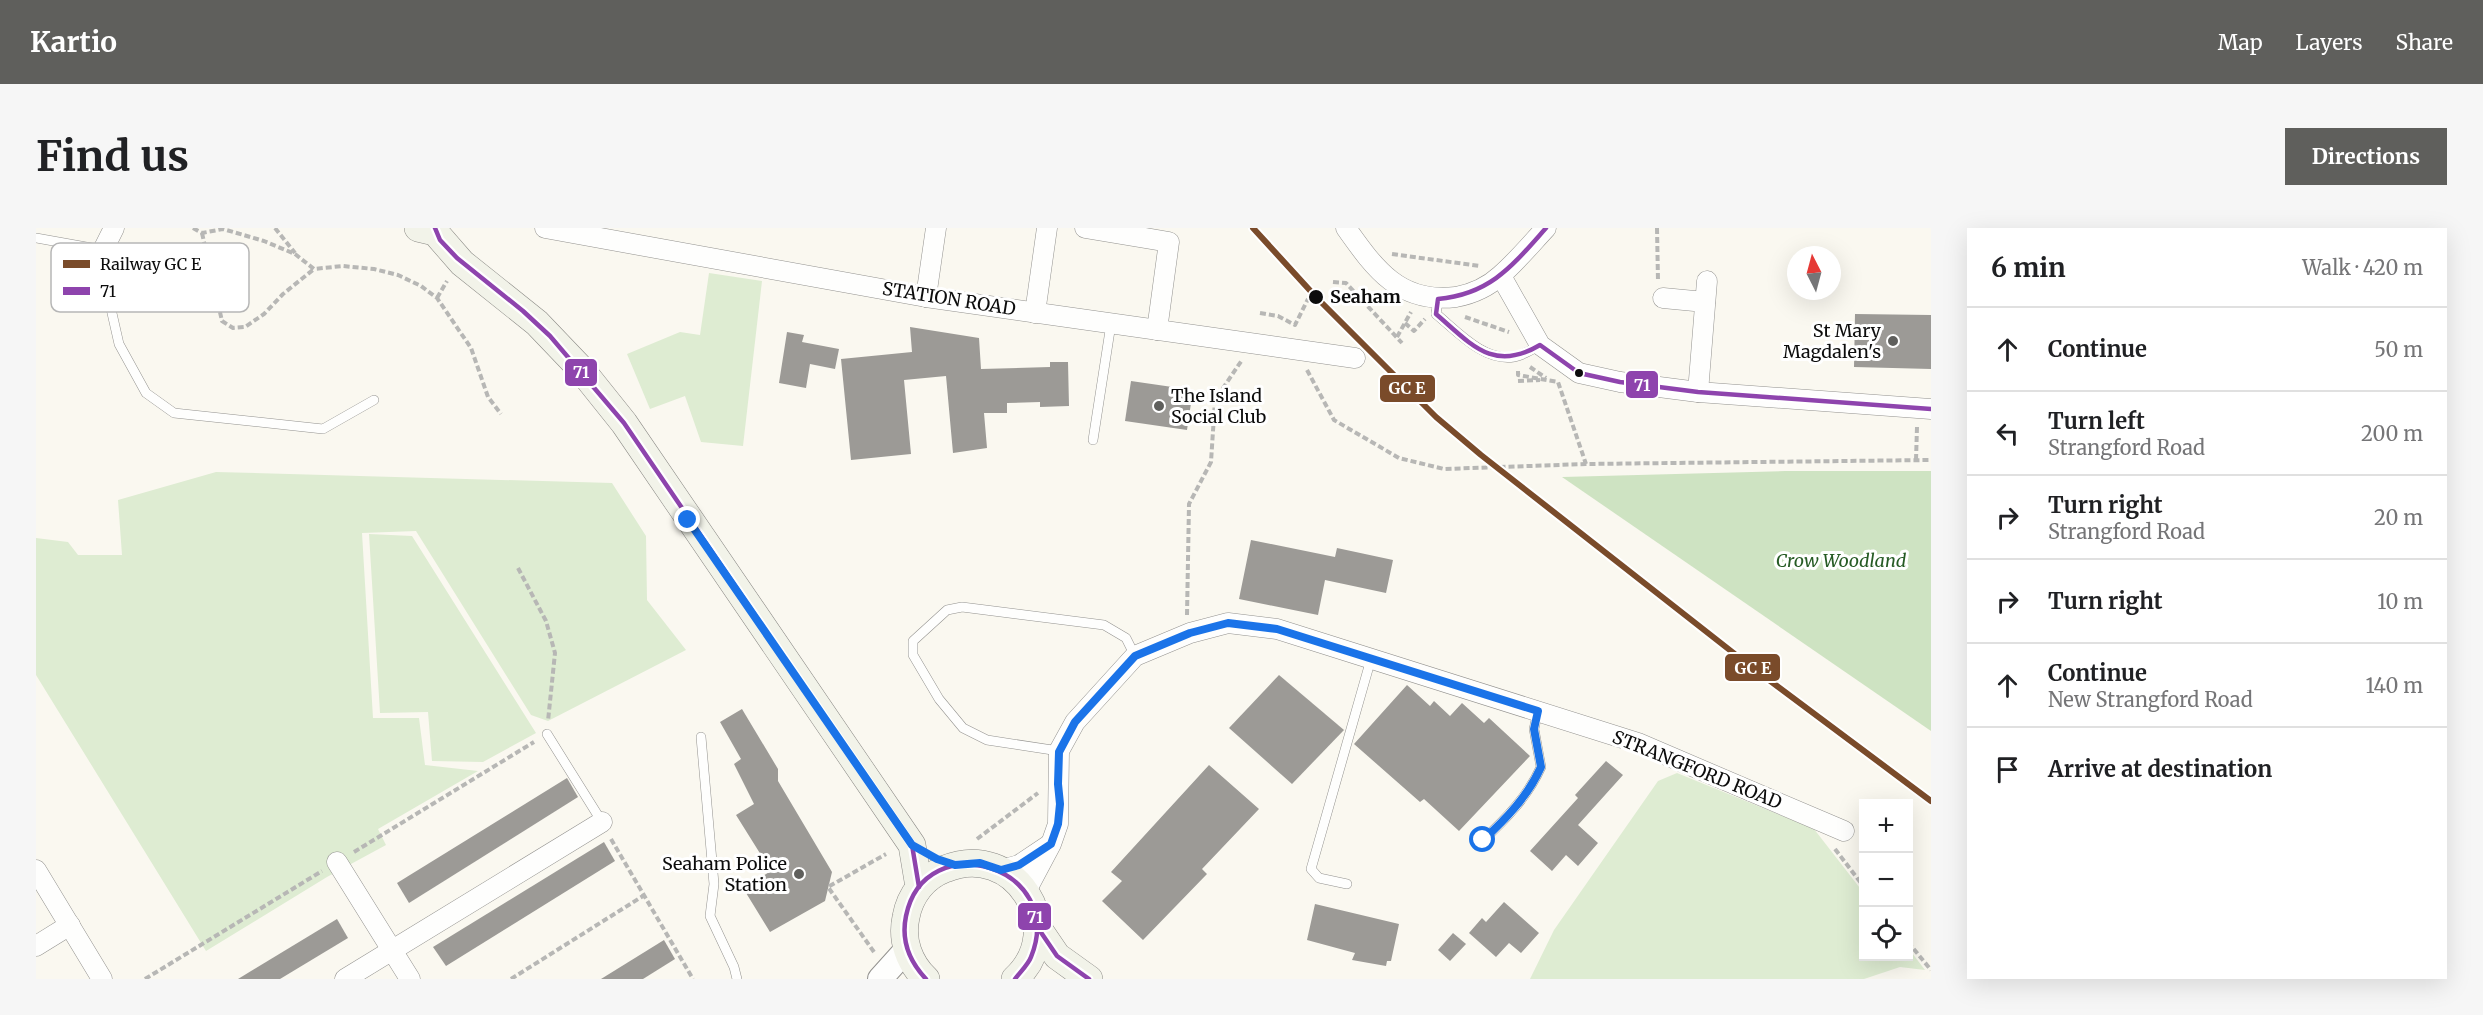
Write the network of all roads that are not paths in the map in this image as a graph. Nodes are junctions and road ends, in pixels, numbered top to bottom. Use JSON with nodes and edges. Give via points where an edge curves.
{"nodes":[{"id":1,"x":114,"y":228,"type":"edge"},
{"id":2,"x":545,"y":228,"type":"edge"},
{"id":3,"x":936,"y":228,"type":"edge"},
{"id":4,"x":1047,"y":228,"type":"edge"},
{"id":5,"x":1084,"y":228,"type":"edge"},
{"id":6,"x":1346,"y":228,"type":"edge"},
{"id":7,"x":1546,"y":228,"type":"edge"},
{"id":8,"x":435,"y":229,"type":"edge"},
{"id":9,"x":573,"y":230,"type":"edge"},
{"id":10,"x":36,"y":238,"type":"edge"},
{"id":11,"x":64,"y":243,"type":"edge"},
{"id":12,"x":106,"y":243,"type":"edge"},
{"id":13,"x":1492,"y":271,"type":"junction"},
{"id":14,"x":1707,"y":281,"type":"dead end"},
{"id":15,"x":926,"y":297,"type":"junction"},
{"id":16,"x":1663,"y":298,"type":"road end"},
{"id":17,"x":1705,"y":302,"type":"junction"},
{"id":18,"x":1437,"y":307,"type":"junction"},
{"id":19,"x":112,"y":312,"type":"edge"},
{"id":20,"x":1035,"y":313,"type":"junction"},
{"id":21,"x":1111,"y":324,"type":"junction"},
{"id":22,"x":1157,"y":330,"type":"junction"},
{"id":23,"x":1531,"y":350,"type":"junction"},
{"id":24,"x":1355,"y":358,"type":"dead end"},
{"id":25,"x":1698,"y":392,"type":"junction"},
{"id":26,"x":374,"y":400,"type":"dead end"},
{"id":27,"x":1924,"y":408,"type":"edge"},
{"id":28,"x":1093,"y":440,"type":"dead end"},
{"id":29,"x":1135,"y":656,"type":"junction"},
{"id":30,"x":1371,"y":659,"type":"junction"},
{"id":31,"x":1538,"y":711,"type":"junction"},
{"id":32,"x":547,"y":734,"type":"road end"},
{"id":33,"x":701,"y":737,"type":"dead end"},
{"id":34,"x":1059,"y":752,"type":"junction"},
{"id":35,"x":602,"y":822,"type":"joint"},
{"id":36,"x":1844,"y":831,"type":"dead end"},
{"id":37,"x":1483,"y":840,"type":"dead end"},
{"id":38,"x":1051,"y":844,"type":"junction"},
{"id":39,"x":912,"y":845,"type":"junction"},
{"id":40,"x":962,"y":855,"type":"junction"},
{"id":41,"x":337,"y":862,"type":"dead end"},
{"id":42,"x":36,"y":870,"type":"edge"},
{"id":43,"x":1001,"y":870,"type":"junction"},
{"id":44,"x":1347,"y":884,"type":"dead end"},
{"id":45,"x":919,"y":887,"type":"junction"},
{"id":46,"x":1026,"y":891,"type":"junction"},
{"id":47,"x":70,"y":925,"type":"junction"},
{"id":48,"x":1038,"y":928,"type":"junction"},
{"id":49,"x":36,"y":946,"type":"edge"},
{"id":50,"x":907,"y":949,"type":"junction"},
{"id":51,"x":392,"y":950,"type":"junction"},
{"id":52,"x":878,"y":967,"type":"edge"},
{"id":53,"x":1025,"y":976,"type":"edge"},
{"id":54,"x":102,"y":979,"type":"edge"},
{"id":55,"x":345,"y":979,"type":"edge"},
{"id":56,"x":410,"y":979,"type":"edge"},
{"id":57,"x":736,"y":979,"type":"edge"},
{"id":58,"x":924,"y":979,"type":"edge"},
{"id":59,"x":1089,"y":979,"type":"edge"}],
"edges":[{"from":1,"to":12,"type":"street"},
{"from":2,"to":9,"type":"street","name":"STATION ROAD"},
{"from":3,"to":15,"type":"street"},
{"from":4,"to":20,"type":"street"},
{"from":5,"to":22,"type":"street","via":[[1169,242]]},
{"from":6,"to":18,"type":"street","via":[[1399,288]]},
{"from":7,"to":13,"type":"street"},
{"from":8,"to":39,"type":"main road","via":[[462,263],[537,323],[624,423]]},
{"from":9,"to":15,"type":"street","name":"STATION ROAD"},
{"from":10,"to":11,"type":"lane"},
{"from":13,"to":18,"type":"street","via":[[1487,286]]},
{"from":13,"to":23,"type":"street"},
{"from":14,"to":17,"type":"street"},
{"from":15,"to":20,"type":"street","name":"STATION ROAD"},
{"from":16,"to":17,"type":"street"},
{"from":17,"to":25,"type":"street"},
{"from":18,"to":23,"type":"lane","via":[[1472,344],[1497,356],[1515,357]]},
{"from":19,"to":26,"type":"lane","via":[[119,344],[146,393],[174,413],[323,429]]},
{"from":20,"to":21,"type":"street","name":"STATION ROAD"},
{"from":21,"to":22,"type":"street","name":"STATION ROAD"},
{"from":21,"to":28,"type":"lane"},
{"from":22,"to":24,"type":"street","name":"STATION ROAD"},
{"from":23,"to":25,"type":"street","via":[[1579,373]]},
{"from":25,"to":27,"type":"street"},
{"from":29,"to":30,"type":"street","name":"STRANGFORD ROAD","via":[[1190,633],[1228,623],[1277,629]]},
{"from":29,"to":34,"type":"street","name":"STRANGFORD ROAD","via":[[1075,722]]},
{"from":29,"to":34,"type":"lane","via":[[1126,638],[1104,625],[962,607],[946,610],[913,641],[913,655],[939,699],[963,728],[987,740]]},
{"from":30,"to":31,"type":"street","name":"STRANGFORD ROAD"},
{"from":30,"to":44,"type":"lane","via":[[1311,869],[1319,878]]},
{"from":31,"to":36,"type":"street","name":"STRANGFORD ROAD","via":[[1638,743]]},
{"from":31,"to":37,"type":"lane","via":[[1534,729],[1541,767],[1520,801]]},
{"from":32,"to":35,"type":"lane"},
{"from":33,"to":57,"type":"lane","via":[[714,884],[710,916]]},
{"from":34,"to":38,"type":"street","name":"STRANGFORD ROAD","via":[[1060,804]]},
{"from":35,"to":51,"type":"street"},
{"from":38,"to":43,"type":"street","via":[[1019,865]]},
{"from":38,"to":46,"type":"street","name":"STRANGFORD ROAD"},
{"from":39,"to":40,"type":"main road","via":[[937,859]]},
{"from":39,"to":45,"type":"main road"},
{"from":40,"to":43,"type":"main road"},
{"from":40,"to":45,"type":"main road"},
{"from":41,"to":51,"type":"street"},
{"from":42,"to":47,"type":"street"},
{"from":43,"to":46,"type":"main road"},
{"from":45,"to":50,"type":"main road","via":[[908,906],[904,927]]},
{"from":46,"to":48,"type":"main road","via":[[1035,909]]},
{"from":47,"to":49,"type":"street"},
{"from":47,"to":54,"type":"street"},
{"from":48,"to":53,"type":"main road","via":[[1036,948]]},
{"from":48,"to":59,"type":"main road","via":[[1057,956]]},
{"from":50,"to":52,"type":"street"},
{"from":50,"to":58,"type":"main road"},
{"from":51,"to":55,"type":"street"},
{"from":51,"to":56,"type":"street"}]}
